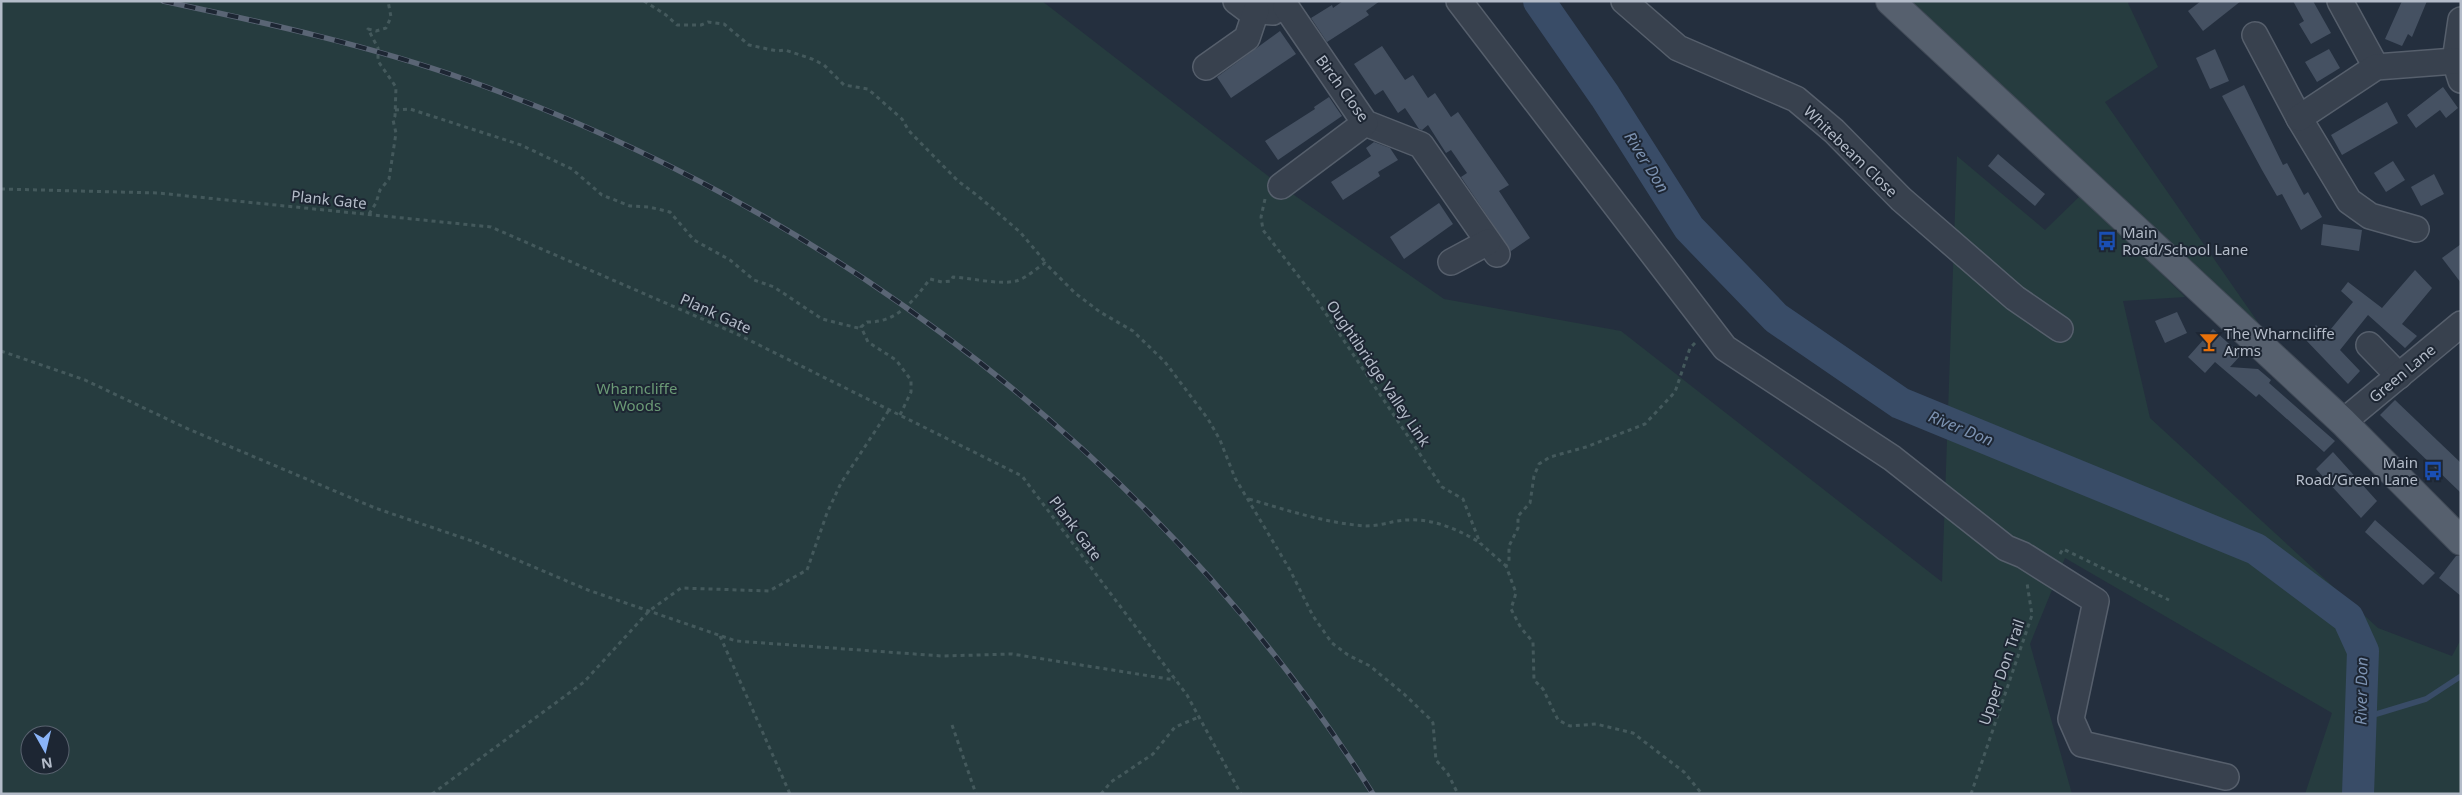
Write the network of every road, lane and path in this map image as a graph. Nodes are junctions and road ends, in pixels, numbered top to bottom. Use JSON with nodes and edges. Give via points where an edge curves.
{"nodes":[{"id":1,"x":388,"y":1,"type":"edge"},
{"id":2,"x":644,"y":1,"type":"edge"},
{"id":3,"x":1459,"y":1,"type":"edge"},
{"id":4,"x":1624,"y":1,"type":"edge"},
{"id":5,"x":1890,"y":1,"type":"edge"},
{"id":6,"x":2340,"y":1,"type":"edge"},
{"id":7,"x":1292,"y":4,"type":"edge"},
{"id":8,"x":1246,"y":6,"type":"edge"},
{"id":9,"x":2461,"y":20,"type":"edge"},
{"id":10,"x":2255,"y":35,"type":"dead end"},
{"id":11,"x":2376,"y":67,"type":"junction"},
{"id":12,"x":1206,"y":68,"type":"dead end"},
{"id":13,"x":2458,"y":70,"type":"edge"},
{"id":14,"x":395,"y":110,"type":"junction"},
{"id":15,"x":2299,"y":118,"type":"junction"},
{"id":16,"x":1365,"y":123,"type":"junction"},
{"id":17,"x":1281,"y":186,"type":"joint"},
{"id":18,"x":1,"y":189,"type":"edge"},
{"id":19,"x":369,"y":214,"type":"junction"},
{"id":20,"x":2416,"y":229,"type":"dead end"},
{"id":21,"x":1451,"y":262,"type":"dead end"},
{"id":22,"x":1052,"y":270,"type":"junction"},
{"id":23,"x":2461,"y":324,"type":"edge"},
{"id":24,"x":862,"y":329,"type":"junction"},
{"id":25,"x":2060,"y":329,"type":"dead end"},
{"id":26,"x":1711,"y":330,"type":"junction"},
{"id":27,"x":2369,"y":345,"type":"dead end"},
{"id":28,"x":1,"y":351,"type":"edge"},
{"id":29,"x":2399,"y":376,"type":"junction"},
{"id":30,"x":889,"y":409,"type":"junction"},
{"id":31,"x":900,"y":416,"type":"junction"},
{"id":32,"x":2343,"y":422,"type":"junction"},
{"id":33,"x":1249,"y":498,"type":"junction"},
{"id":34,"x":2461,"y":541,"type":"edge"},
{"id":35,"x":1480,"y":543,"type":"junction"},
{"id":36,"x":2023,"y":555,"type":"junction"},
{"id":37,"x":1506,"y":566,"type":"junction"},
{"id":38,"x":2051,"y":573,"type":"junction"},
{"id":39,"x":2169,"y":600,"type":"dead end"},
{"id":40,"x":649,"y":611,"type":"junction"},
{"id":41,"x":720,"y":636,"type":"junction"},
{"id":42,"x":1176,"y":680,"type":"junction"},
{"id":43,"x":1199,"y":717,"type":"junction"},
{"id":44,"x":952,"y":725,"type":"dead end"},
{"id":45,"x":2226,"y":777,"type":"dead end"},
{"id":46,"x":432,"y":794,"type":"edge"},
{"id":47,"x":790,"y":794,"type":"edge"},
{"id":48,"x":976,"y":794,"type":"edge"},
{"id":49,"x":1101,"y":794,"type":"edge"},
{"id":50,"x":1242,"y":794,"type":"edge"},
{"id":51,"x":1458,"y":794,"type":"edge"},
{"id":52,"x":1702,"y":794,"type":"edge"},
{"id":53,"x":1971,"y":794,"type":"edge"}],
"edges":[{"from":1,"to":14,"type":"path","via":[[391,17],[386,28],[368,29],[378,48],[378,61],[396,87]]},
{"from":2,"to":22,"type":"path","via":[[677,25],[724,24],[749,45],[785,50],[812,59],[844,85],[868,89],[902,119],[909,131],[958,182],[1020,232]]},
{"from":3,"to":26,"type":"street"},
{"from":4,"to":25,"type":"street","name":"Whitebeam Close","via":[[1678,48],[1796,99],[1834,131],[1908,206],[2015,298]]},
{"from":5,"to":32,"type":"main road"},
{"from":6,"to":11,"type":"street"},
{"from":7,"to":8,"type":"street","via":[[1275,12]]},
{"from":7,"to":16,"type":"street","name":"Birch Close"},
{"from":8,"to":12,"type":"street","via":[[1247,38]]},
{"from":9,"to":13,"type":"street"},
{"from":10,"to":15,"type":"street"},
{"from":11,"to":13,"type":"street"},
{"from":11,"to":15,"type":"street"},
{"from":14,"to":19,"type":"path","via":[[396,133],[389,178]]},
{"from":14,"to":24,"type":"path","via":[[410,109],[521,145],[572,169],[602,195],[630,206],[670,212],[694,240],[730,260],[754,280],[774,287],[822,319]]},
{"from":15,"to":20,"type":"street","via":[[2349,201],[2370,216]]},
{"from":16,"to":17,"type":"street"},
{"from":16,"to":21,"type":"street","name":"Birch Close","via":[[1421,145],[1492,248]]},
{"from":17,"to":35,"type":"path","name":"Oughtibridge Valley Link","via":[[1264,200],[1263,230],[1316,299],[1442,487],[1463,499]]},
{"from":18,"to":19,"type":"path","name":"Plank Gate","via":[[158,193]]},
{"from":19,"to":30,"type":"path","name":"Plank Gate","via":[[491,226],[739,335]]},
{"from":22,"to":24,"type":"path","via":[[1044,263],[1014,282],[953,277],[951,282],[942,282],[930,278],[900,314],[867,322]]},
{"from":22,"to":33,"type":"path","via":[[1075,293],[1133,331],[1166,362],[1208,419],[1235,478]]},
{"from":23,"to":29,"type":"street","name":"Green Lane"},
{"from":24,"to":31,"type":"path","via":[[868,342],[896,360],[909,376],[911,392]]},
{"from":26,"to":36,"type":"street","via":[[1725,348],[1892,458],[2006,548]]},
{"from":26,"to":37,"type":"path","via":[[1690,348],[1675,392],[1645,424],[1550,457],[1539,464],[1530,503],[1518,516],[1518,528],[1509,546]]},
{"from":27,"to":29,"type":"street"},
{"from":28,"to":40,"type":"path","via":[[85,380],[186,428],[375,508],[474,542],[588,590]]},
{"from":29,"to":32,"type":"street","name":"Green Lane"},
{"from":30,"to":31,"type":"path","name":"Plank Gate"},
{"from":30,"to":40,"type":"path","via":[[841,483],[807,570],[769,591],[681,588]]},
{"from":31,"to":42,"type":"path","name":"Plank Gate","via":[[1022,476]]},
{"from":32,"to":34,"type":"main road"},
{"from":33,"to":35,"type":"path","via":[[1286,510],[1367,526],[1413,520],[1434,522],[1455,528]]},
{"from":33,"to":51,"type":"path","via":[[1332,643],[1370,666],[1433,723],[1436,760]]},
{"from":35,"to":37,"type":"path","name":"Oughtibridge Valley Link"},
{"from":36,"to":38,"type":"street"},
{"from":36,"to":53,"type":"path","name":"Upper Don Trail","via":[[2032,615]]},
{"from":37,"to":52,"type":"path","via":[[1516,593],[1511,609],[1533,642],[1534,680],[1543,689],[1558,720],[1570,726],[1596,724],[1633,733],[1684,772]]},
{"from":38,"to":39,"type":"path","via":[[2063,549]]},
{"from":38,"to":45,"type":"street","via":[[2096,601],[2071,719],[2082,744]]},
{"from":40,"to":41,"type":"path"},
{"from":40,"to":46,"type":"path","via":[[584,682]]},
{"from":41,"to":42,"type":"path","via":[[736,641],[942,656],[1012,654]]},
{"from":41,"to":47,"type":"path"},
{"from":42,"to":43,"type":"path","name":"Plank Gate"},
{"from":43,"to":49,"type":"path","via":[[1176,727],[1153,754],[1111,782]]},
{"from":43,"to":50,"type":"path","name":"Plank Gate"},
{"from":44,"to":48,"type":"path"}]}
